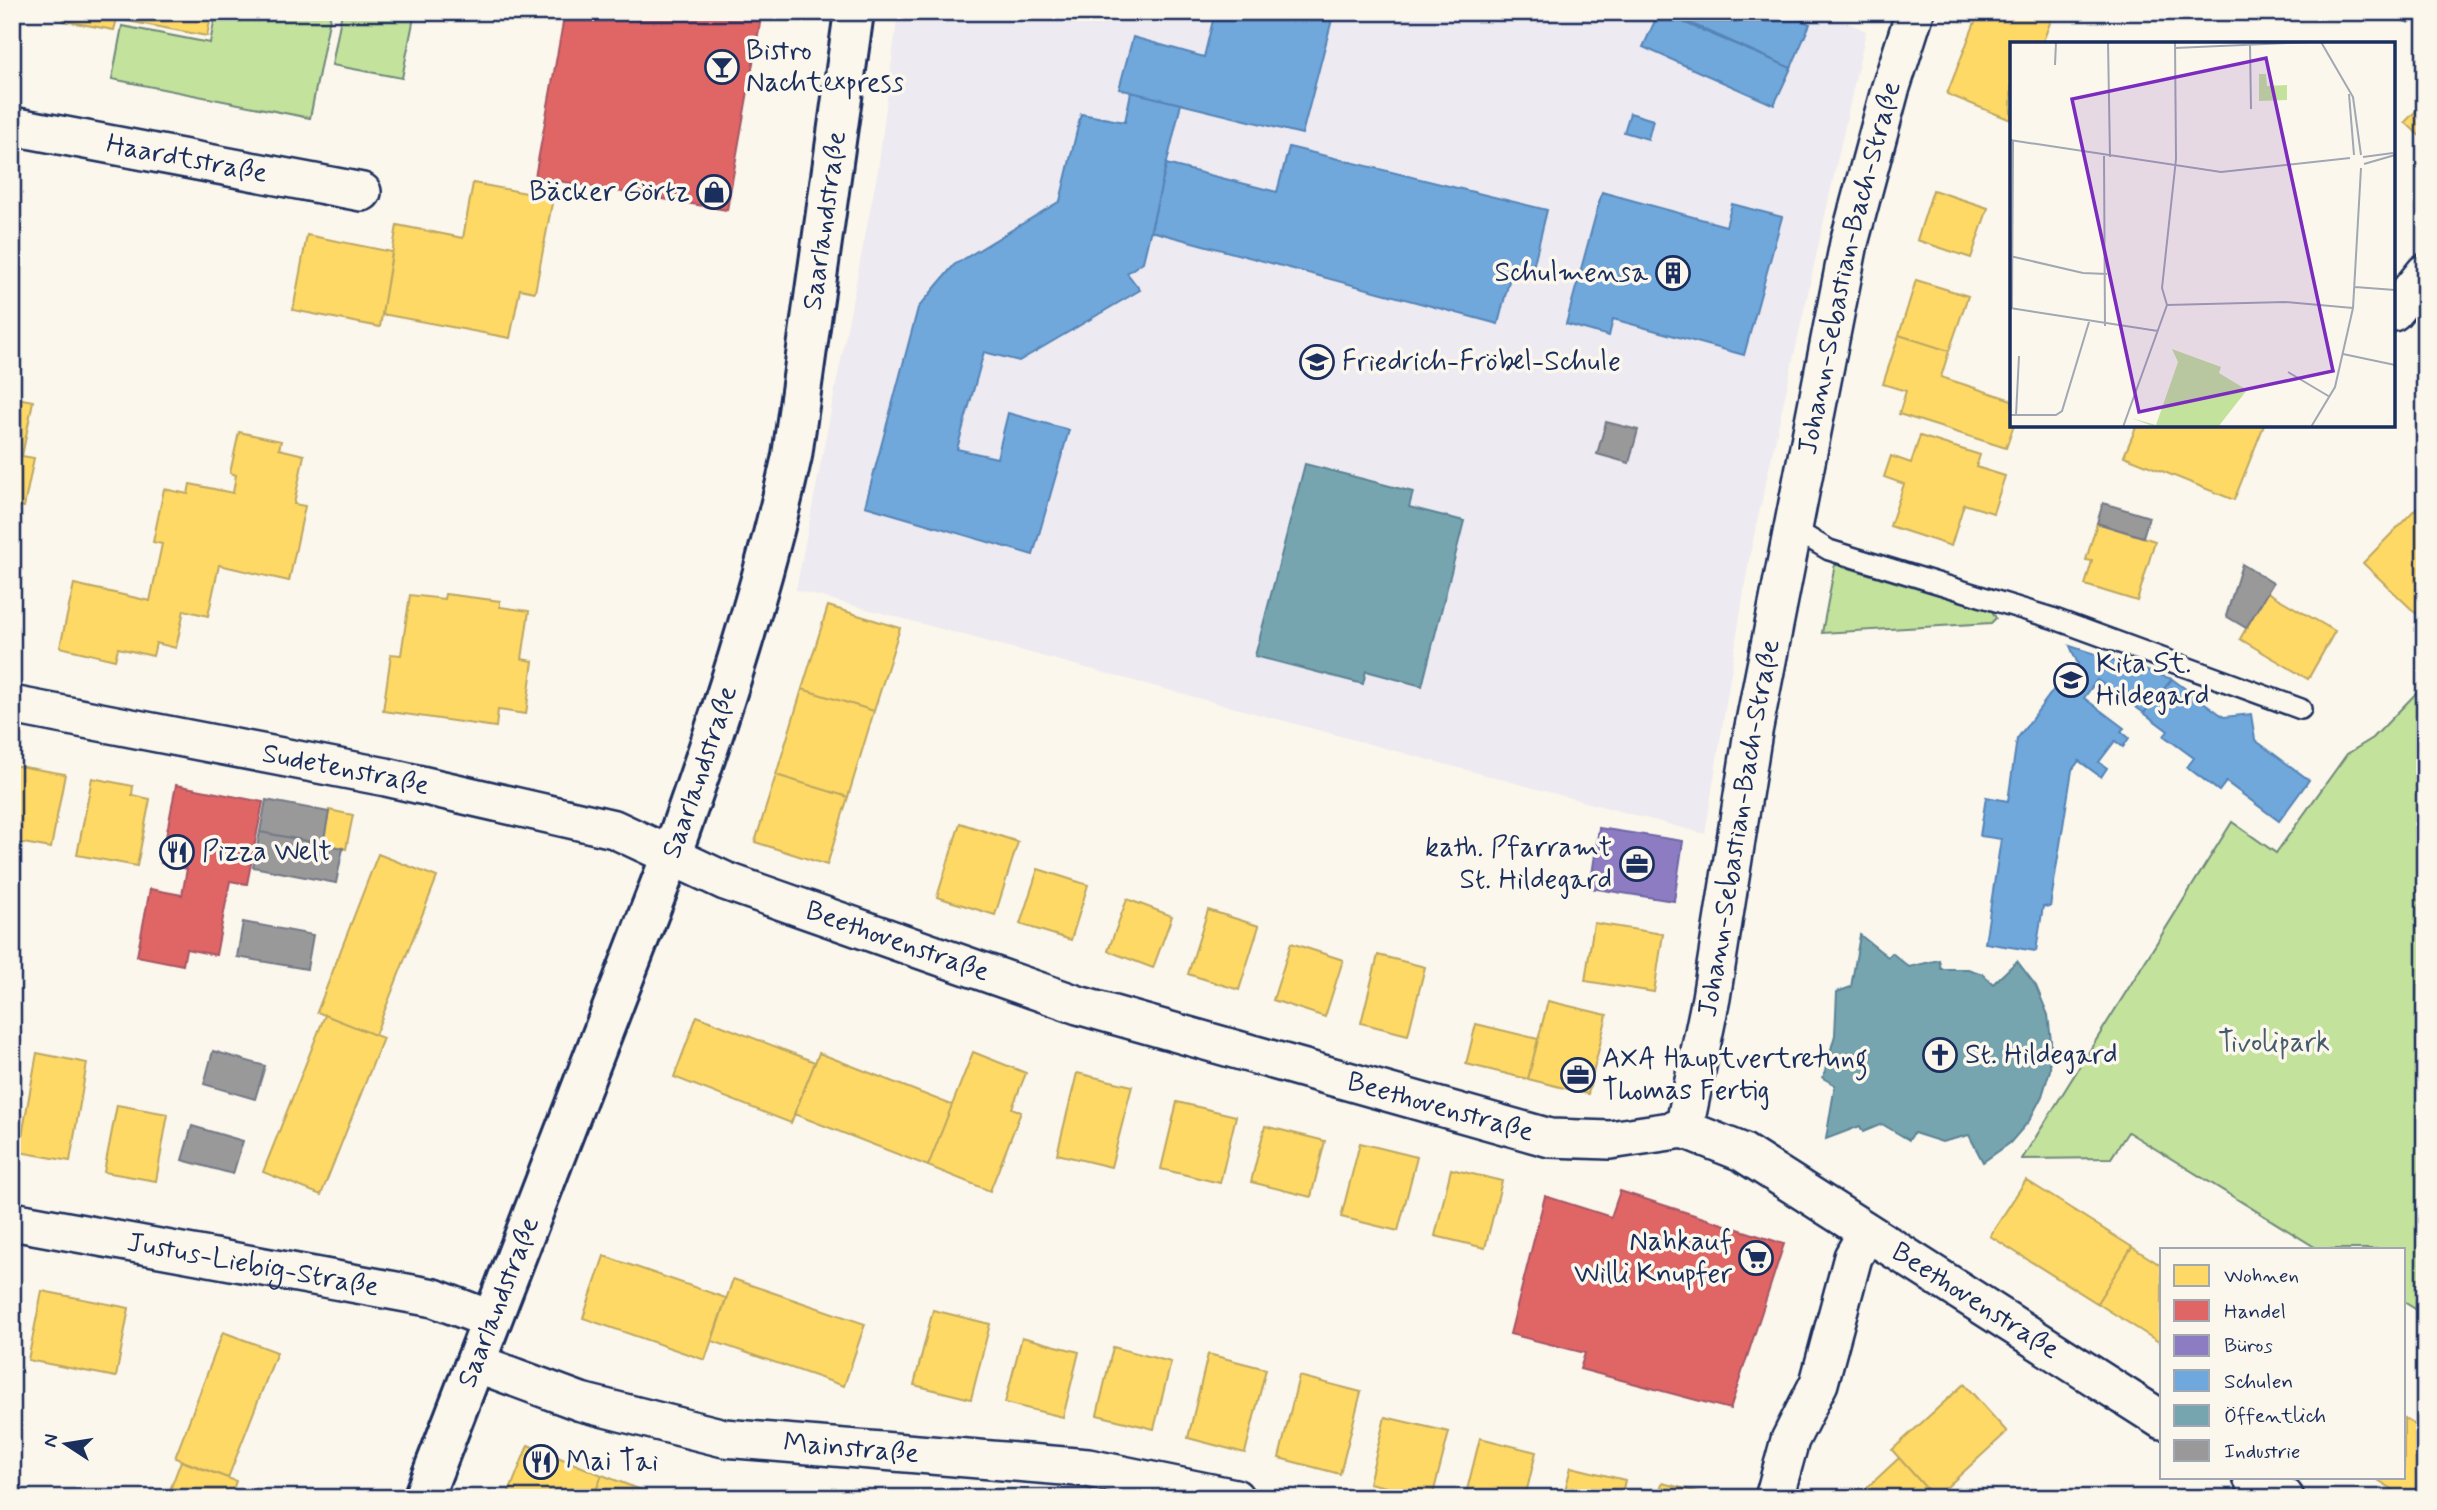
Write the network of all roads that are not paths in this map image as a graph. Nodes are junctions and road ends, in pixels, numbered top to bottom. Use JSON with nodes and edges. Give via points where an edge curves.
{"nodes":[{"id":1,"x":854,"y":12,"type":"edge"},
{"id":2,"x":1915,"y":12,"type":"edge"},
{"id":3,"x":12,"y":126,"type":"edge"},
{"id":4,"x":362,"y":192,"type":"dead end"},
{"id":5,"x":2425,"y":273,"type":"edge"},
{"id":6,"x":2395,"y":310,"type":"edge"},
{"id":7,"x":1792,"y":528,"type":"junction"},
{"id":8,"x":12,"y":705,"type":"edge"},
{"id":9,"x":2301,"y":709,"type":"dead end"},
{"id":10,"x":671,"y":856,"type":"junction"},
{"id":11,"x":1684,"y":1129,"type":"junction"},
{"id":12,"x":12,"y":1220,"type":"edge"},
{"id":13,"x":1866,"y":1234,"type":"junction"},
{"id":14,"x":492,"y":1320,"type":"junction"},
{"id":15,"x":475,"y":1363,"type":"junction"},
{"id":16,"x":2160,"y":1419,"type":"edge"},
{"id":17,"x":2254,"y":1478,"type":"edge"},
{"id":18,"x":423,"y":1498,"type":"edge"},
{"id":19,"x":1235,"y":1498,"type":"edge"},
{"id":20,"x":1774,"y":1498,"type":"edge"},
{"id":21,"x":2286,"y":1498,"type":"edge"}],
"edges":[{"from":1,"to":10,"type":"street","name":"Saarlandstraße","via":[[792,456],[732,674]]},
{"from":2,"to":7,"type":"street","name":"Johann-Sebastian-Bach-Straße","via":[[1849,243]]},
{"from":3,"to":4,"type":"street","name":"Haardtstraße"},
{"from":5,"to":6,"type":"street"},
{"from":7,"to":9,"type":"lane","via":[[1829,550],[2052,618]]},
{"from":7,"to":11,"type":"street","name":"Johann-Sebastian-Bach-Straße"},
{"from":8,"to":10,"type":"street","name":"Sudetenstraße","via":[[386,777],[564,817],[614,830]]},
{"from":10,"to":11,"type":"street","name":"Beethovenstraße","via":[[725,881],[1078,1005],[1550,1138],[1610,1139]]},
{"from":10,"to":14,"type":"street","name":"Saarlandstraße"},
{"from":11,"to":13,"type":"street","name":"Beethovenstraße","via":[[1742,1152],[1800,1186]]},
{"from":12,"to":14,"type":"street","name":"Justus-Liebig-Straße","via":[[434,1298]]},
{"from":13,"to":16,"type":"street","name":"Beethovenstraße"},
{"from":13,"to":20,"type":"street","via":[[1853,1257],[1819,1383],[1790,1440]]},
{"from":14,"to":15,"type":"street","name":"Saarlandstraße"},
{"from":15,"to":18,"type":"street","name":"Saarlandstraße"},
{"from":15,"to":19,"type":"street","name":"Mainstraße","via":[[581,1402],[724,1438],[1088,1468]]},
{"from":17,"to":21,"type":"street"}]}
